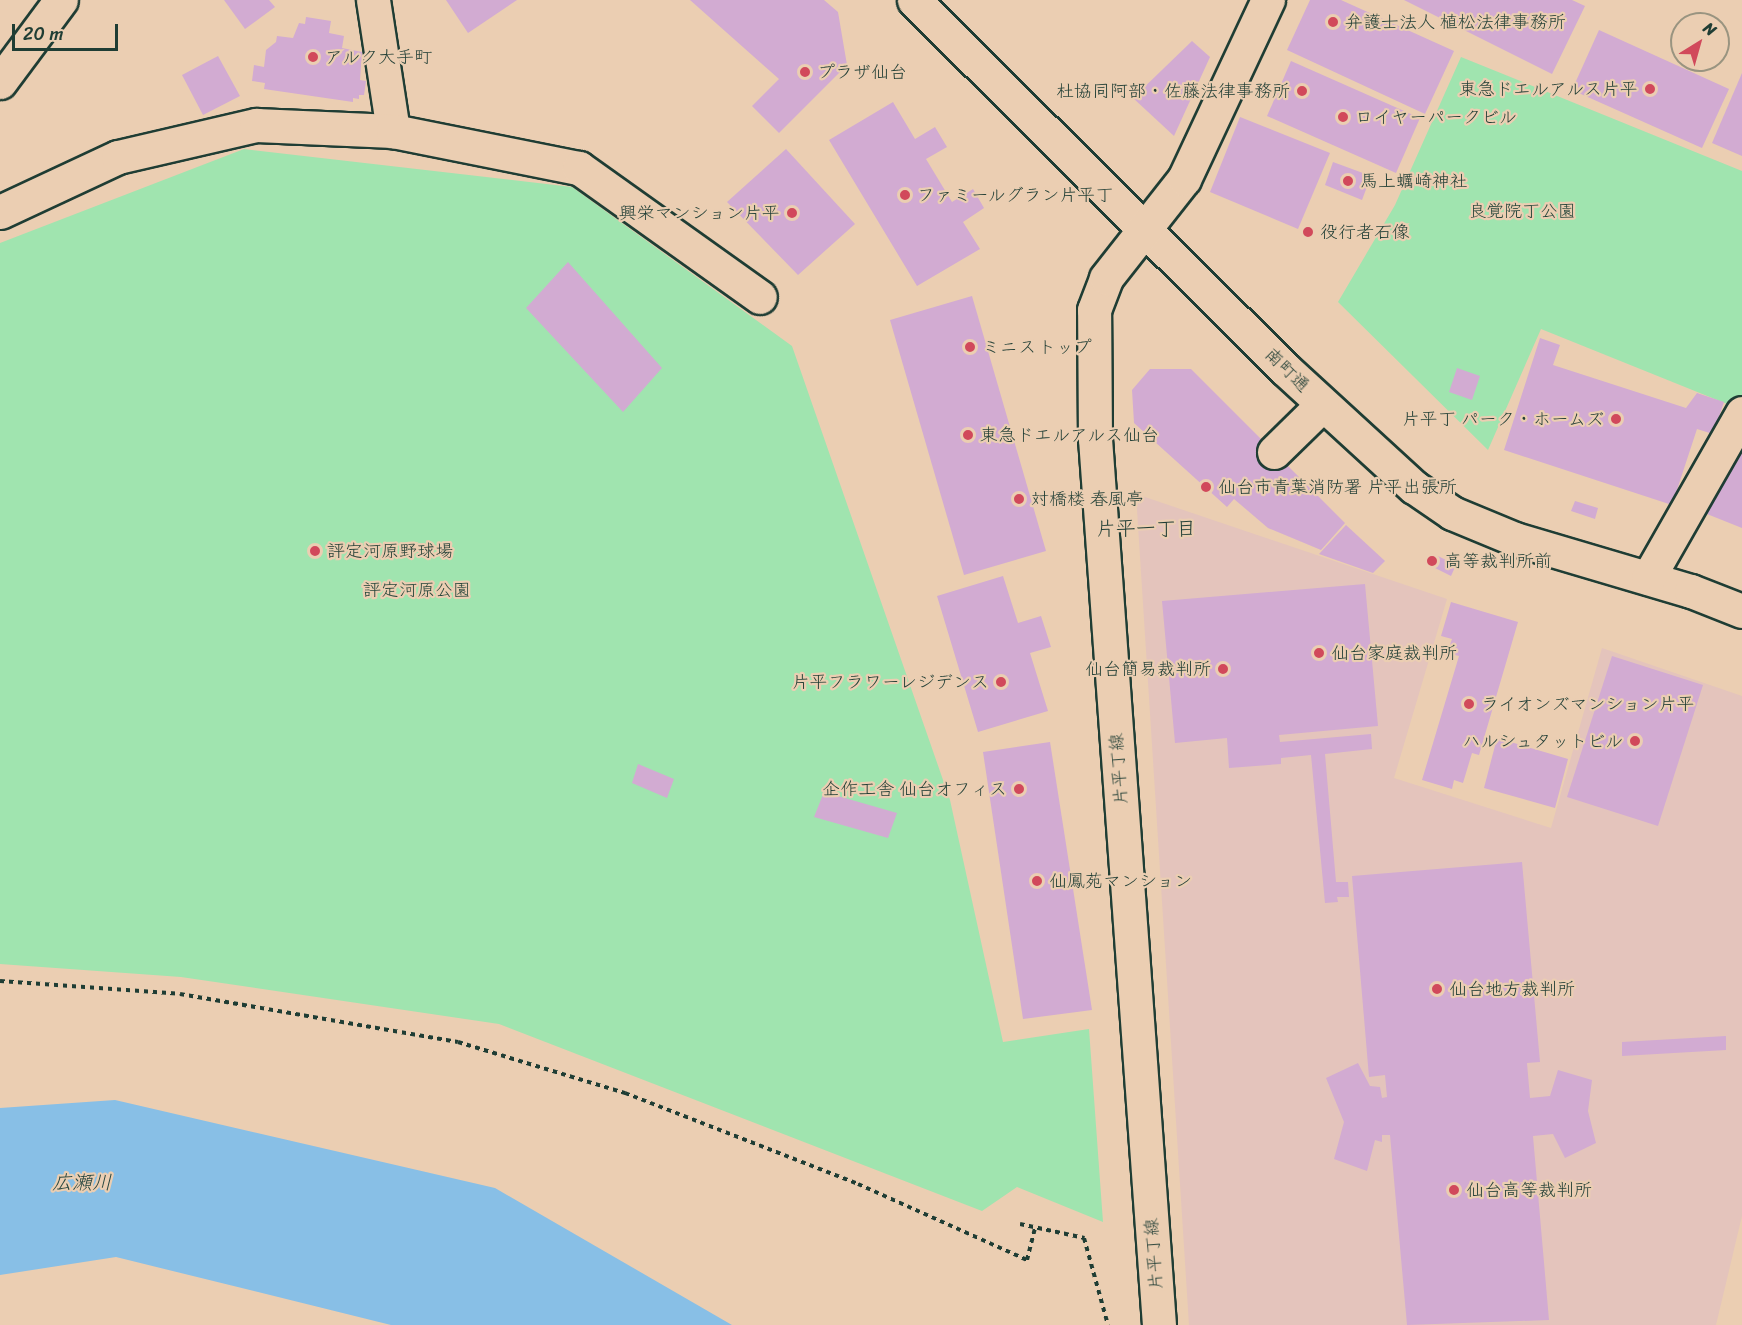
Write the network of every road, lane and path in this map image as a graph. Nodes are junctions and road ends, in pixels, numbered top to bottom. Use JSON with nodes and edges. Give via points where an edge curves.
{"nodes":[{"id":1,"x":61,"y":0,"type":"edge"},
{"id":2,"x":373,"y":0,"type":"edge"},
{"id":3,"x":914,"y":0,"type":"edge"},
{"id":4,"x":1268,"y":0,"type":"edge"},
{"id":5,"x":0,"y":82,"type":"edge"},
{"id":6,"x":393,"y":131,"type":"junction"},
{"id":7,"x":0,"y":212,"type":"edge"},
{"id":8,"x":1146,"y":229,"type":"junction"},
{"id":9,"x":760,"y":297,"type":"dead end"},
{"id":10,"x":1322,"y":405,"type":"junction"},
{"id":11,"x":1742,"y":413,"type":"edge"},
{"id":12,"x":1274,"y":452,"type":"dead end"},
{"id":13,"x":1648,"y":578,"type":"junction"},
{"id":14,"x":1742,"y":589,"type":"edge"},
{"id":15,"x":1691,"y":591,"type":"junction"},
{"id":16,"x":1742,"y":611,"type":"edge"},
{"id":17,"x":0,"y":981,"type":"edge"},
{"id":18,"x":1020,"y":1224,"type":"dead end"},
{"id":19,"x":1035,"y":1229,"type":"junction"},
{"id":20,"x":1108,"y":1325,"type":"edge"},
{"id":21,"x":1159,"y":1325,"type":"edge"}],
"edges":[{"from":1,"to":5,"type":"street"},
{"from":2,"to":6,"type":"street"},
{"from":3,"to":8,"type":"street","name":"南町通"},
{"from":4,"to":8,"type":"street","name":"片平丁線","via":[[1184,179]]},
{"from":6,"to":7,"type":"street","via":[[256,125],[118,157]]},
{"from":6,"to":9,"type":"street","via":[[579,168]]},
{"from":8,"to":10,"type":"street","name":"南町通"},
{"from":8,"to":21,"type":"street","name":"片平丁線","via":[[1097,294],[1091,342]]},
{"from":10,"to":12,"type":"street"},
{"from":10,"to":13,"type":"street","name":"南町通","via":[[1378,458],[1452,513],[1515,540]]},
{"from":11,"to":13,"type":"street"},
{"from":13,"to":15,"type":"street","name":"南町通"},
{"from":14,"to":15,"type":"street"},
{"from":15,"to":16,"type":"street","name":"南町通"},
{"from":17,"to":19,"type":"path","via":[[180,994],[458,1042],[625,1093],[858,1184],[1028,1260]]},
{"from":18,"to":19,"type":"path"},
{"from":19,"to":20,"type":"path","via":[[1084,1238]]}]}
